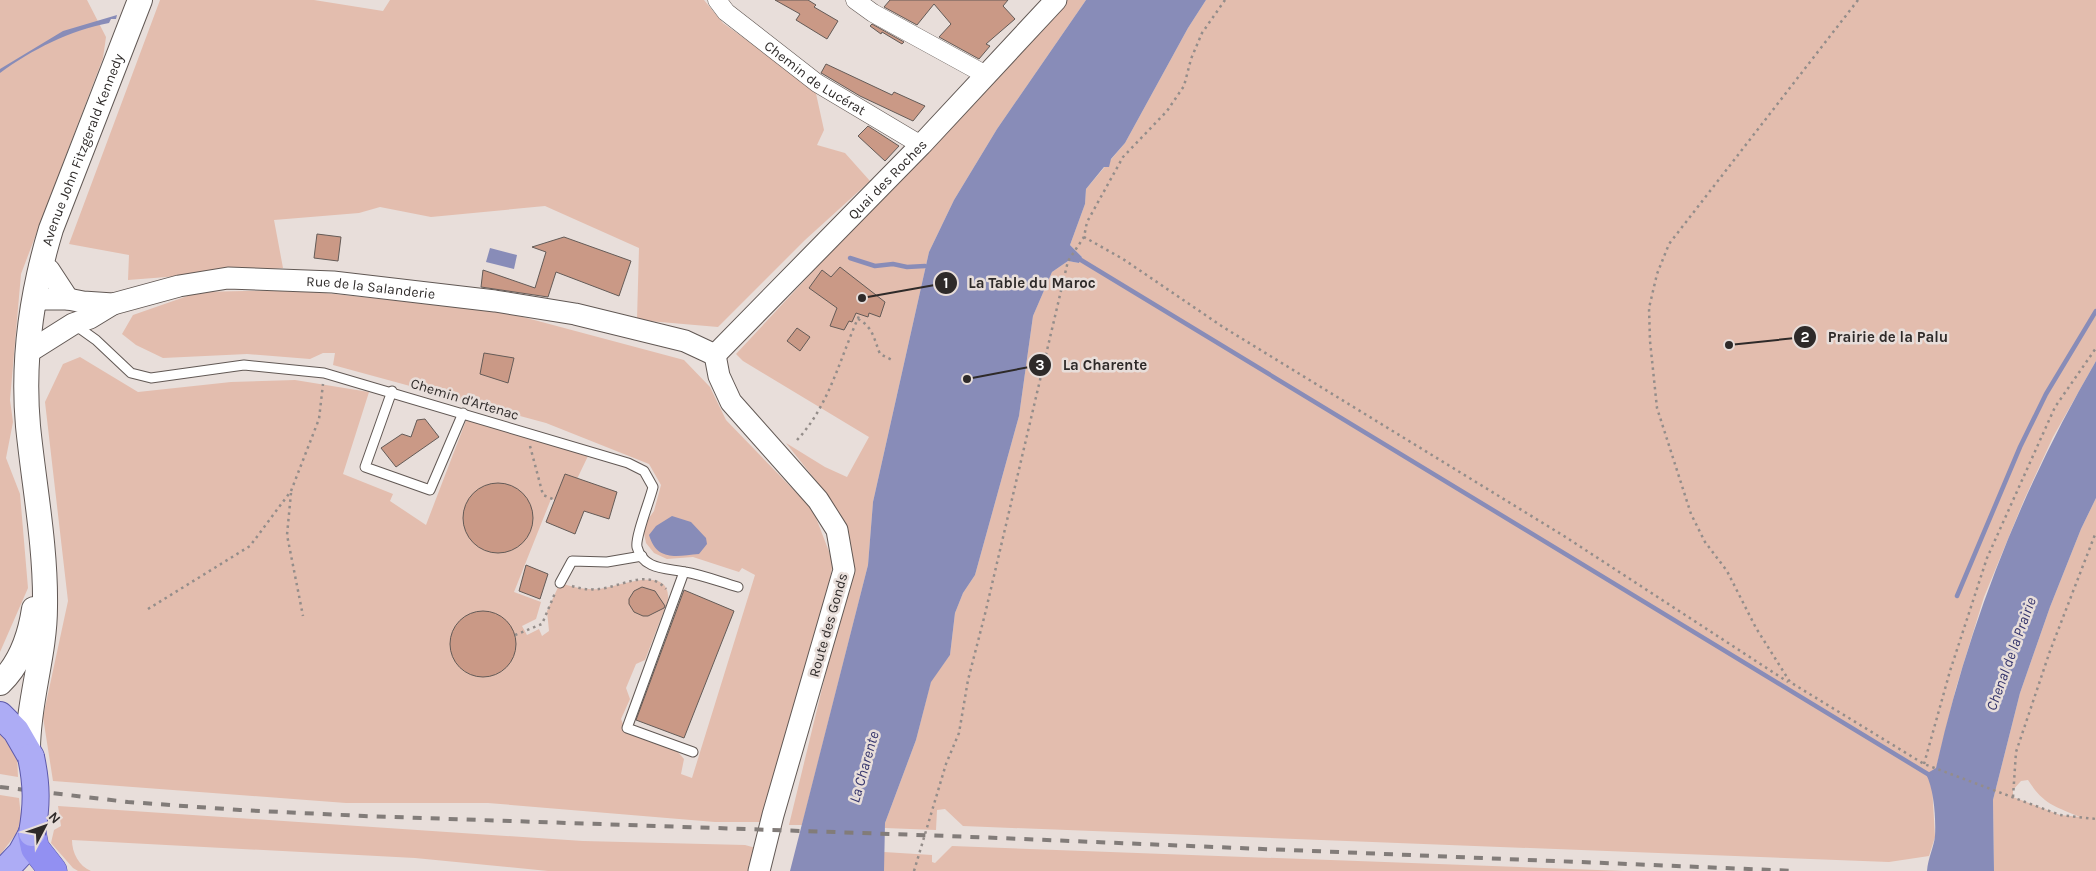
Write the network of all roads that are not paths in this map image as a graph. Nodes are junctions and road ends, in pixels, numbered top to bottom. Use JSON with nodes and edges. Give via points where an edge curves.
{"nodes":[{"id":1,"x":140,"y":0,"type":"edge"},
{"id":2,"x":855,"y":0,"type":"edge"},
{"id":3,"x":1056,"y":0,"type":"edge"},
{"id":4,"x":726,"y":4,"type":"edge"},
{"id":5,"x":986,"y":75,"type":"junction"},
{"id":6,"x":921,"y":145,"type":"junction"},
{"id":7,"x":40,"y":265,"type":"junction"},
{"id":8,"x":32,"y":311,"type":"junction"},
{"id":9,"x":76,"y":314,"type":"junction"},
{"id":10,"x":96,"y":340,"type":"junction"},
{"id":11,"x":27,"y":353,"type":"junction"},
{"id":12,"x":714,"y":354,"type":"junction"},
{"id":13,"x":392,"y":391,"type":"junction"},
{"id":14,"x":463,"y":413,"type":"junction"},
{"id":15,"x":41,"y":545,"type":"junction"},
{"id":16,"x":642,"y":556,"type":"junction"},
{"id":17,"x":684,"y":572,"type":"junction"},
{"id":18,"x":560,"y":583,"type":"road end"},
{"id":19,"x":738,"y":587,"type":"dead end"},
{"id":20,"x":0,"y":683,"type":"edge"},
{"id":21,"x":0,"y":716,"type":"edge"},
{"id":22,"x":694,"y":752,"type":"dead end"},
{"id":23,"x":29,"y":753,"type":"junction"},
{"id":24,"x":32,"y":833,"type":"junction"},
{"id":25,"x":4,"y":871,"type":"edge"},
{"id":26,"x":54,"y":871,"type":"edge"},
{"id":27,"x":759,"y":871,"type":"edge"}],
"edges":[{"from":1,"to":7,"type":"main road","name":"Avenue John Fitzgerald Kennedy","via":[[51,228]]},
{"from":2,"to":5,"type":"street"},
{"from":3,"to":5,"type":"street","name":"Quai des Roches"},
{"from":4,"to":6,"type":"street","name":"Chemin de Lucérat","via":[[817,83]]},
{"from":5,"to":6,"type":"street","name":"Quai des Roches"},
{"from":6,"to":12,"type":"street","name":"Quai des Roches"},
{"from":7,"to":8,"type":"main road","name":"Avenue John Fitzgerald Kennedy"},
{"from":7,"to":9,"type":"street","via":[[49,270]]},
{"from":8,"to":9,"type":"street"},
{"from":8,"to":9,"type":"street","via":[[44,299]]},
{"from":8,"to":11,"type":"main road","name":"Avenue John Fitzgerald Kennedy"},
{"from":9,"to":10,"type":"lane","name":"Chemin d'Artenac"},
{"from":9,"to":10,"type":"lane"},
{"from":9,"to":11,"type":"street"},
{"from":9,"to":12,"type":"street","name":"Rue de la Salanderie","via":[[178,286],[228,278],[333,282],[575,314],[685,341]]},
{"from":10,"to":13,"type":"lane","name":"Chemin d'Artenac","via":[[131,373],[150,378],[244,365],[324,373]]},
{"from":11,"to":15,"type":"main road","name":"Avenue John Fitzgerald Kennedy","via":[[28,424]]},
{"from":12,"to":27,"type":"street","name":"Route des Gonds","via":[[719,376],[731,402],[818,500],[837,530],[844,570]]},
{"from":13,"to":14,"type":"lane","name":"Chemin d'Artenac"},
{"from":13,"to":14,"type":"lane","via":[[365,467],[430,490]]},
{"from":14,"to":16,"type":"lane","name":"Chemin d'Artenac","via":[[628,463],[644,471],[653,487],[638,531],[637,546]]},
{"from":15,"to":20,"type":"main road","name":"Avenue John Fitzgerald Kennedy","via":[[33,618],[13,668]]},
{"from":15,"to":23,"type":"main road","name":"Avenue John Fitzgerald Kennedy","via":[[45,608],[29,715]]},
{"from":16,"to":17,"type":"lane","via":[[663,570]]},
{"from":16,"to":18,"type":"lane","via":[[606,562],[572,561]]},
{"from":17,"to":19,"type":"lane"},
{"from":17,"to":22,"type":"lane","via":[[627,728]]},
{"from":21,"to":23,"type":"main road","via":[[16,731]]},
{"from":23,"to":24,"type":"main road","bridge":true,"via":[[37,783]]},
{"from":24,"to":25,"type":"main road","via":[[21,853]]},
{"from":24,"to":26,"type":"highway","via":[[35,848]]}]}
